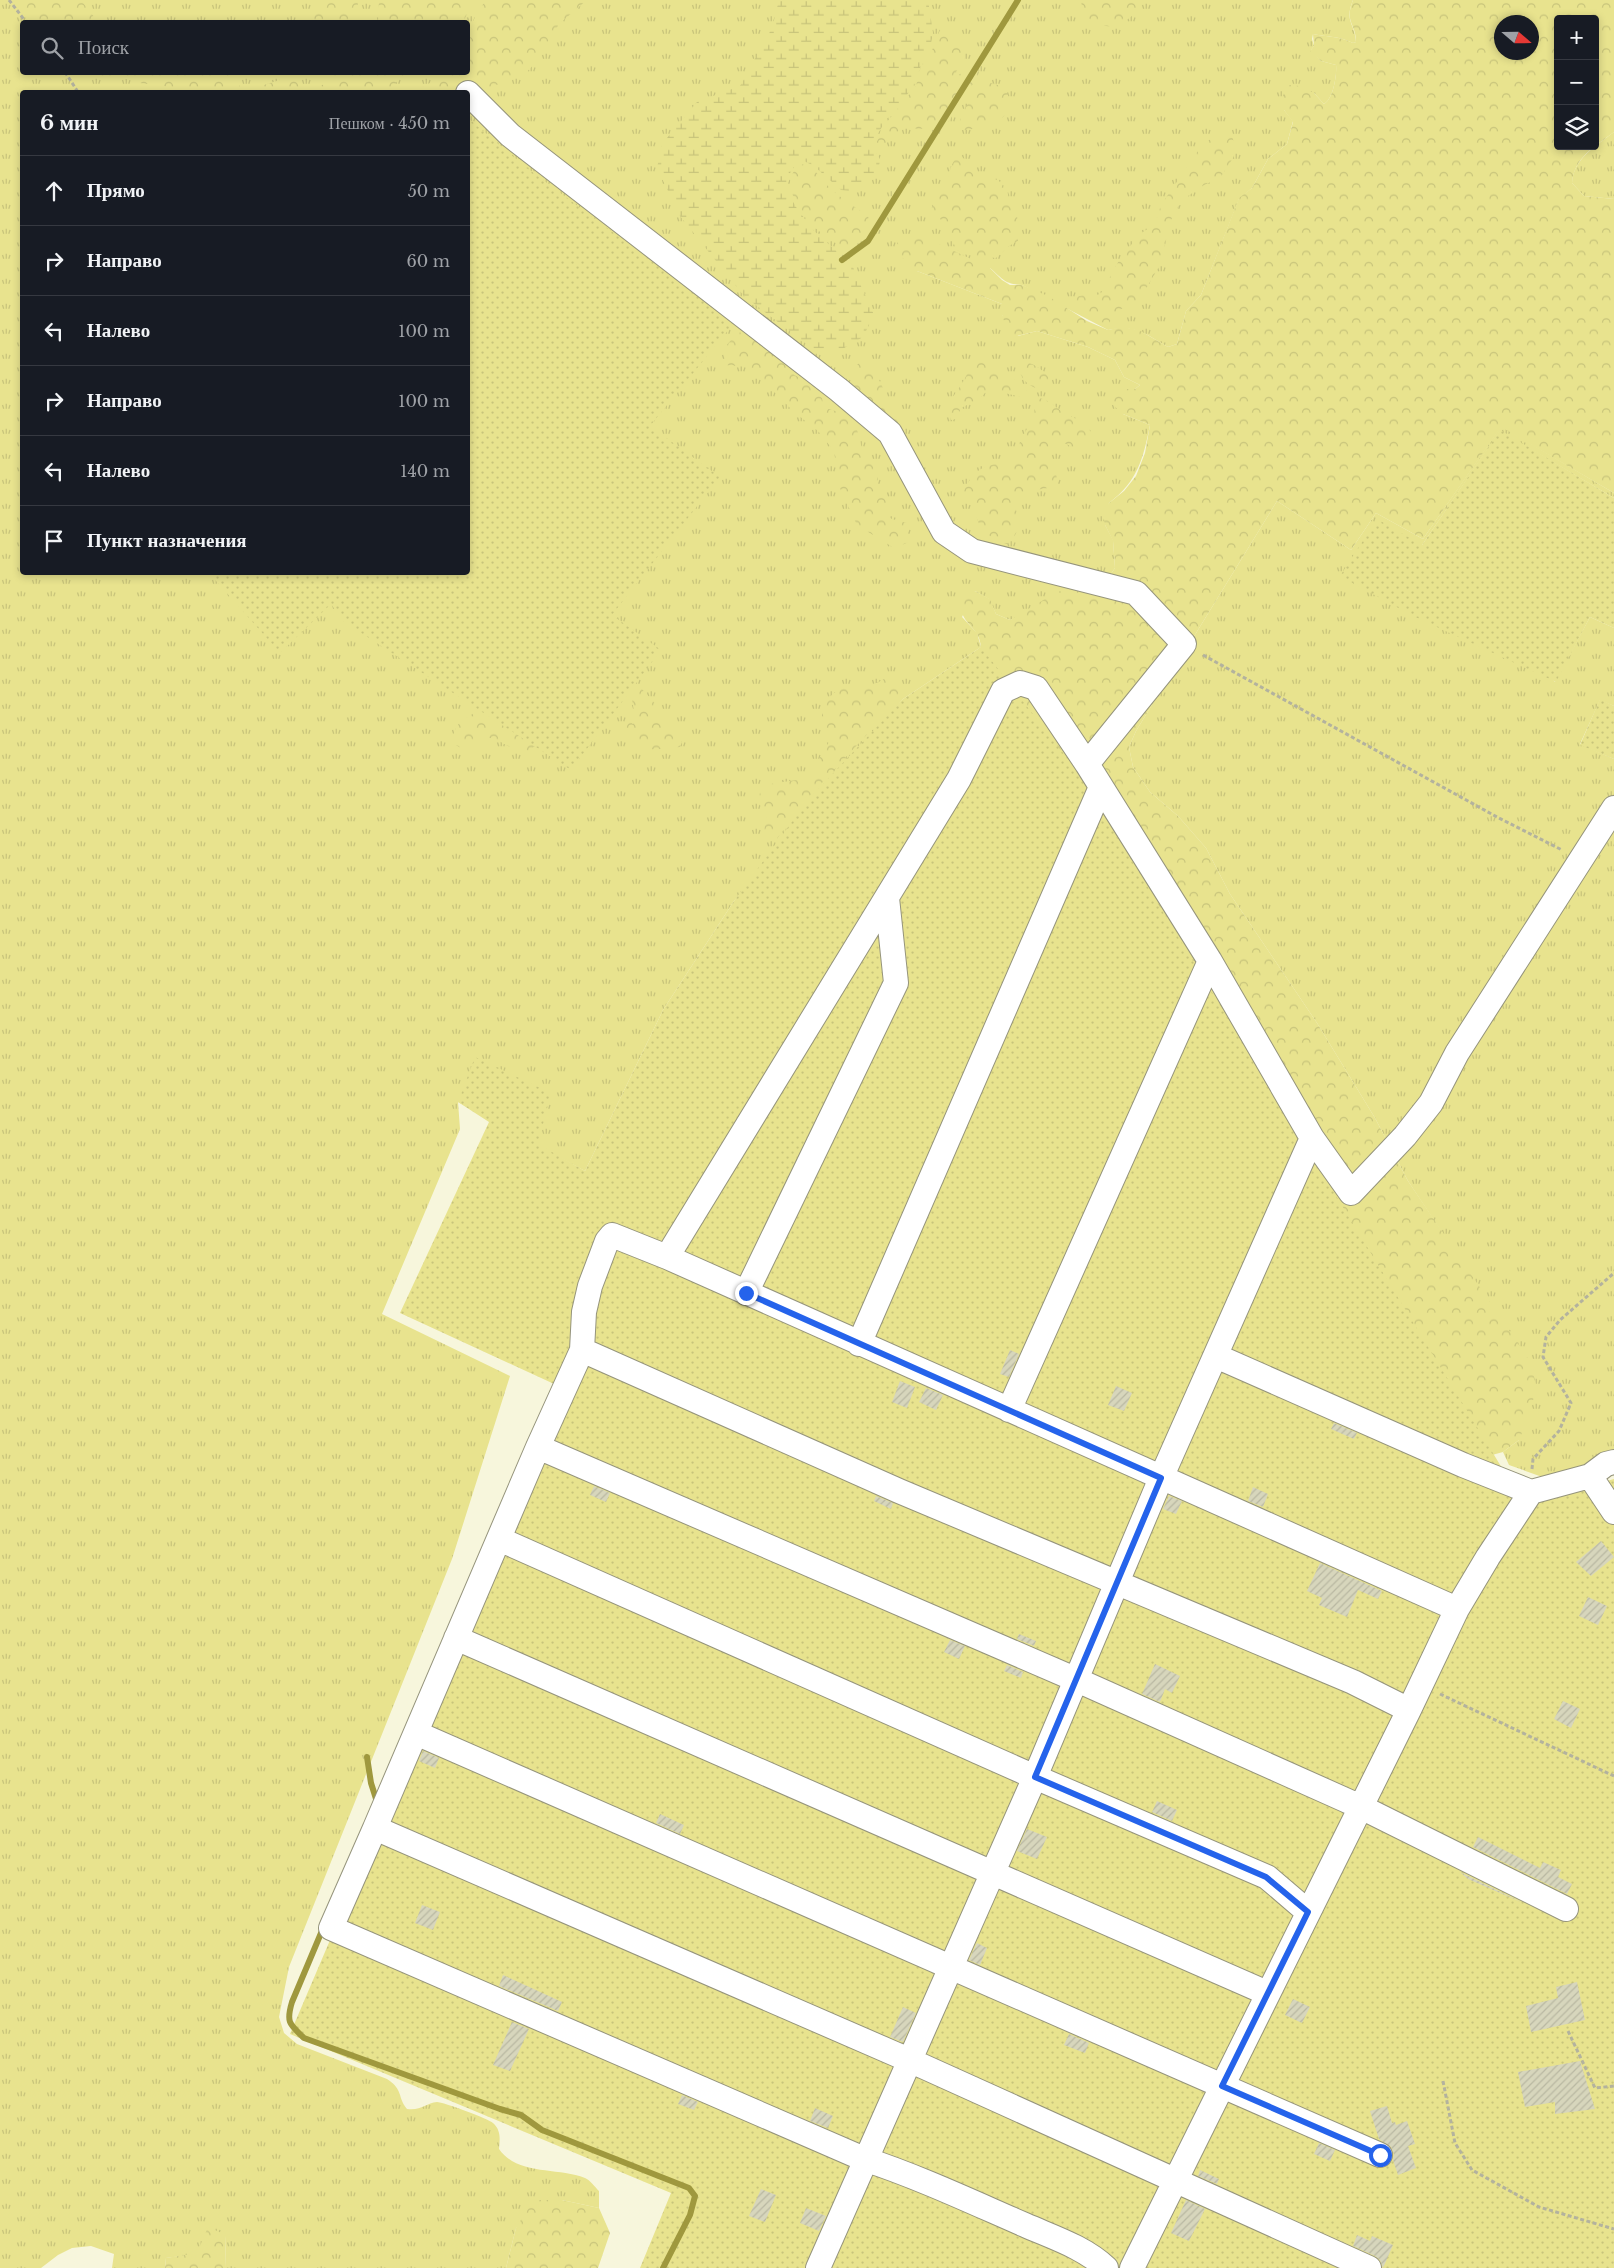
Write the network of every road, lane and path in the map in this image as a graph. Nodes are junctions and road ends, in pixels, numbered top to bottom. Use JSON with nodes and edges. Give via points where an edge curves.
{"nodes":[{"id":1,"x":9,"y":0,"type":"edge"},
{"id":2,"x":24,"y":20,"type":"edge"},
{"id":3,"x":67,"y":75,"type":"edge"},
{"id":4,"x":77,"y":90,"type":"edge"},
{"id":5,"x":470,"y":95,"type":"edge"},
{"id":6,"x":1184,"y":644,"type":"junction"},
{"id":7,"x":1087,"y":764,"type":"junction"},
{"id":8,"x":1101,"y":787,"type":"junction"},
{"id":9,"x":1614,"y":808,"type":"edge"},
{"id":10,"x":1580,"y":859,"type":"junction"},
{"id":11,"x":887,"y":898,"type":"junction"},
{"id":12,"x":1210,"y":961,"type":"junction"},
{"id":13,"x":1312,"y":1138,"type":"junction"},
{"id":14,"x":667,"y":1257,"type":"junction"},
{"id":15,"x":1614,"y":1273,"type":"edge"},
{"id":16,"x":746,"y":1293,"type":"junction"},
{"id":17,"x":859,"y":1344,"type":"junction"},
{"id":18,"x":582,"y":1350,"type":"junction"},
{"id":19,"x":1216,"y":1356,"type":"junction"},
{"id":20,"x":1009,"y":1410,"type":"junction"},
{"id":21,"x":538,"y":1447,"type":"junction"},
{"id":22,"x":1614,"y":1462,"type":"edge"},
{"id":23,"x":1590,"y":1476,"type":"junction"},
{"id":24,"x":1161,"y":1478,"type":"junction"},
{"id":25,"x":1531,"y":1492,"type":"junction"},
{"id":26,"x":1614,"y":1512,"type":"edge"},
{"id":27,"x":499,"y":1539,"type":"junction"},
{"id":28,"x":1118,"y":1582,"type":"junction"},
{"id":29,"x":1457,"y":1609,"type":"junction"},
{"id":30,"x":456,"y":1638,"type":"junction"},
{"id":31,"x":1076,"y":1680,"type":"junction"},
{"id":32,"x":1422,"y":1685,"type":"junction"},
{"id":33,"x":1409,"y":1710,"type":"junction"},
{"id":34,"x":416,"y":1734,"type":"junction"},
{"id":35,"x":1614,"y":1776,"type":"edge"},
{"id":36,"x":1035,"y":1777,"type":"junction"},
{"id":37,"x":1361,"y":1807,"type":"junction"},
{"id":38,"x":375,"y":1828,"type":"junction"},
{"id":39,"x":993,"y":1872,"type":"junction"},
{"id":40,"x":1566,"y":1908,"type":"dead end"},
{"id":41,"x":1308,"y":1912,"type":"junction"},
{"id":42,"x":951,"y":1967,"type":"junction"},
{"id":43,"x":1267,"y":1992,"type":"junction"},
{"id":44,"x":1568,"y":2031,"type":"dead end"},
{"id":45,"x":909,"y":2060,"type":"junction"},
{"id":46,"x":1443,"y":2081,"type":"dead end"},
{"id":47,"x":1222,"y":2086,"type":"junction"},
{"id":48,"x":1614,"y":2086,"type":"edge"},
{"id":49,"x":1380,"y":2155,"type":"dead end"},
{"id":50,"x":864,"y":2159,"type":"junction"},
{"id":51,"x":1176,"y":2180,"type":"junction"},
{"id":52,"x":1614,"y":2229,"type":"edge"},
{"id":53,"x":818,"y":2268,"type":"edge"},
{"id":54,"x":1106,"y":2268,"type":"edge"},
{"id":55,"x":1132,"y":2268,"type":"edge"},
{"id":56,"x":1369,"y":2268,"type":"edge"}],
"edges":[{"from":1,"to":2,"type":"path"},
{"from":3,"to":4,"type":"path"},
{"from":5,"to":6,"type":"lane","via":[[510,135],[890,433],[944,532],[972,552],[1136,593]]},
{"from":6,"to":7,"type":"lane"},
{"from":6,"to":10,"type":"path"},
{"from":7,"to":8,"type":"lane"},
{"from":7,"to":11,"type":"lane","via":[[1036,688],[1020,683],[1004,691],[959,779]]},
{"from":8,"to":12,"type":"lane"},
{"from":8,"to":17,"type":"lane"},
{"from":9,"to":10,"type":"lane"},
{"from":10,"to":13,"type":"lane","via":[[1457,1053],[1431,1103],[1406,1136],[1351,1194]]},
{"from":11,"to":14,"type":"lane"},
{"from":11,"to":16,"type":"lane","via":[[896,983]]},
{"from":12,"to":13,"type":"lane"},
{"from":12,"to":20,"type":"lane"},
{"from":13,"to":19,"type":"lane"},
{"from":14,"to":16,"type":"lane"},
{"from":14,"to":18,"type":"lane","via":[[612,1235],[590,1286],[584,1312]]},
{"from":15,"to":25,"type":"path","via":[[1560,1320],[1546,1338],[1543,1356],[1572,1403],[1558,1431],[1533,1459]]},
{"from":16,"to":17,"type":"lane"},
{"from":17,"to":20,"type":"lane"},
{"from":18,"to":21,"type":"lane"},
{"from":18,"to":28,"type":"lane","via":[[899,1490]]},
{"from":19,"to":24,"type":"lane"},
{"from":19,"to":25,"type":"lane"},
{"from":20,"to":24,"type":"lane"},
{"from":21,"to":27,"type":"lane"},
{"from":21,"to":31,"type":"lane"},
{"from":22,"to":23,"type":"lane"},
{"from":23,"to":25,"type":"lane"},
{"from":23,"to":26,"type":"lane"},
{"from":24,"to":28,"type":"lane"},
{"from":24,"to":29,"type":"lane"},
{"from":25,"to":29,"type":"lane"},
{"from":27,"to":30,"type":"lane"},
{"from":27,"to":36,"type":"lane"},
{"from":28,"to":31,"type":"lane"},
{"from":28,"to":33,"type":"lane","via":[[1353,1682]]},
{"from":29,"to":32,"type":"lane"},
{"from":30,"to":34,"type":"lane"},
{"from":30,"to":39,"type":"lane"},
{"from":31,"to":36,"type":"lane"},
{"from":31,"to":37,"type":"lane"},
{"from":32,"to":33,"type":"lane"},
{"from":32,"to":35,"type":"path"},
{"from":33,"to":37,"type":"lane"},
{"from":34,"to":38,"type":"lane"},
{"from":34,"to":42,"type":"lane"},
{"from":36,"to":39,"type":"lane"},
{"from":36,"to":41,"type":"lane","via":[[1266,1877]]},
{"from":37,"to":40,"type":"lane"},
{"from":37,"to":41,"type":"lane"},
{"from":38,"to":45,"type":"lane"},
{"from":38,"to":50,"type":"lane","via":[[331,1928]]},
{"from":39,"to":42,"type":"lane"},
{"from":39,"to":43,"type":"lane"},
{"from":41,"to":43,"type":"lane"},
{"from":42,"to":45,"type":"lane"},
{"from":42,"to":47,"type":"lane"},
{"from":43,"to":47,"type":"lane"},
{"from":44,"to":48,"type":"path","via":[[1595,2088]]},
{"from":45,"to":50,"type":"lane"},
{"from":45,"to":51,"type":"lane"},
{"from":46,"to":52,"type":"path","via":[[1455,2144],[1472,2170],[1539,2207]]},
{"from":47,"to":49,"type":"lane"},
{"from":47,"to":51,"type":"lane"},
{"from":50,"to":53,"type":"lane"},
{"from":50,"to":54,"type":"lane","via":[[1088,2253]]},
{"from":51,"to":55,"type":"lane"},
{"from":51,"to":56,"type":"lane"}]}
